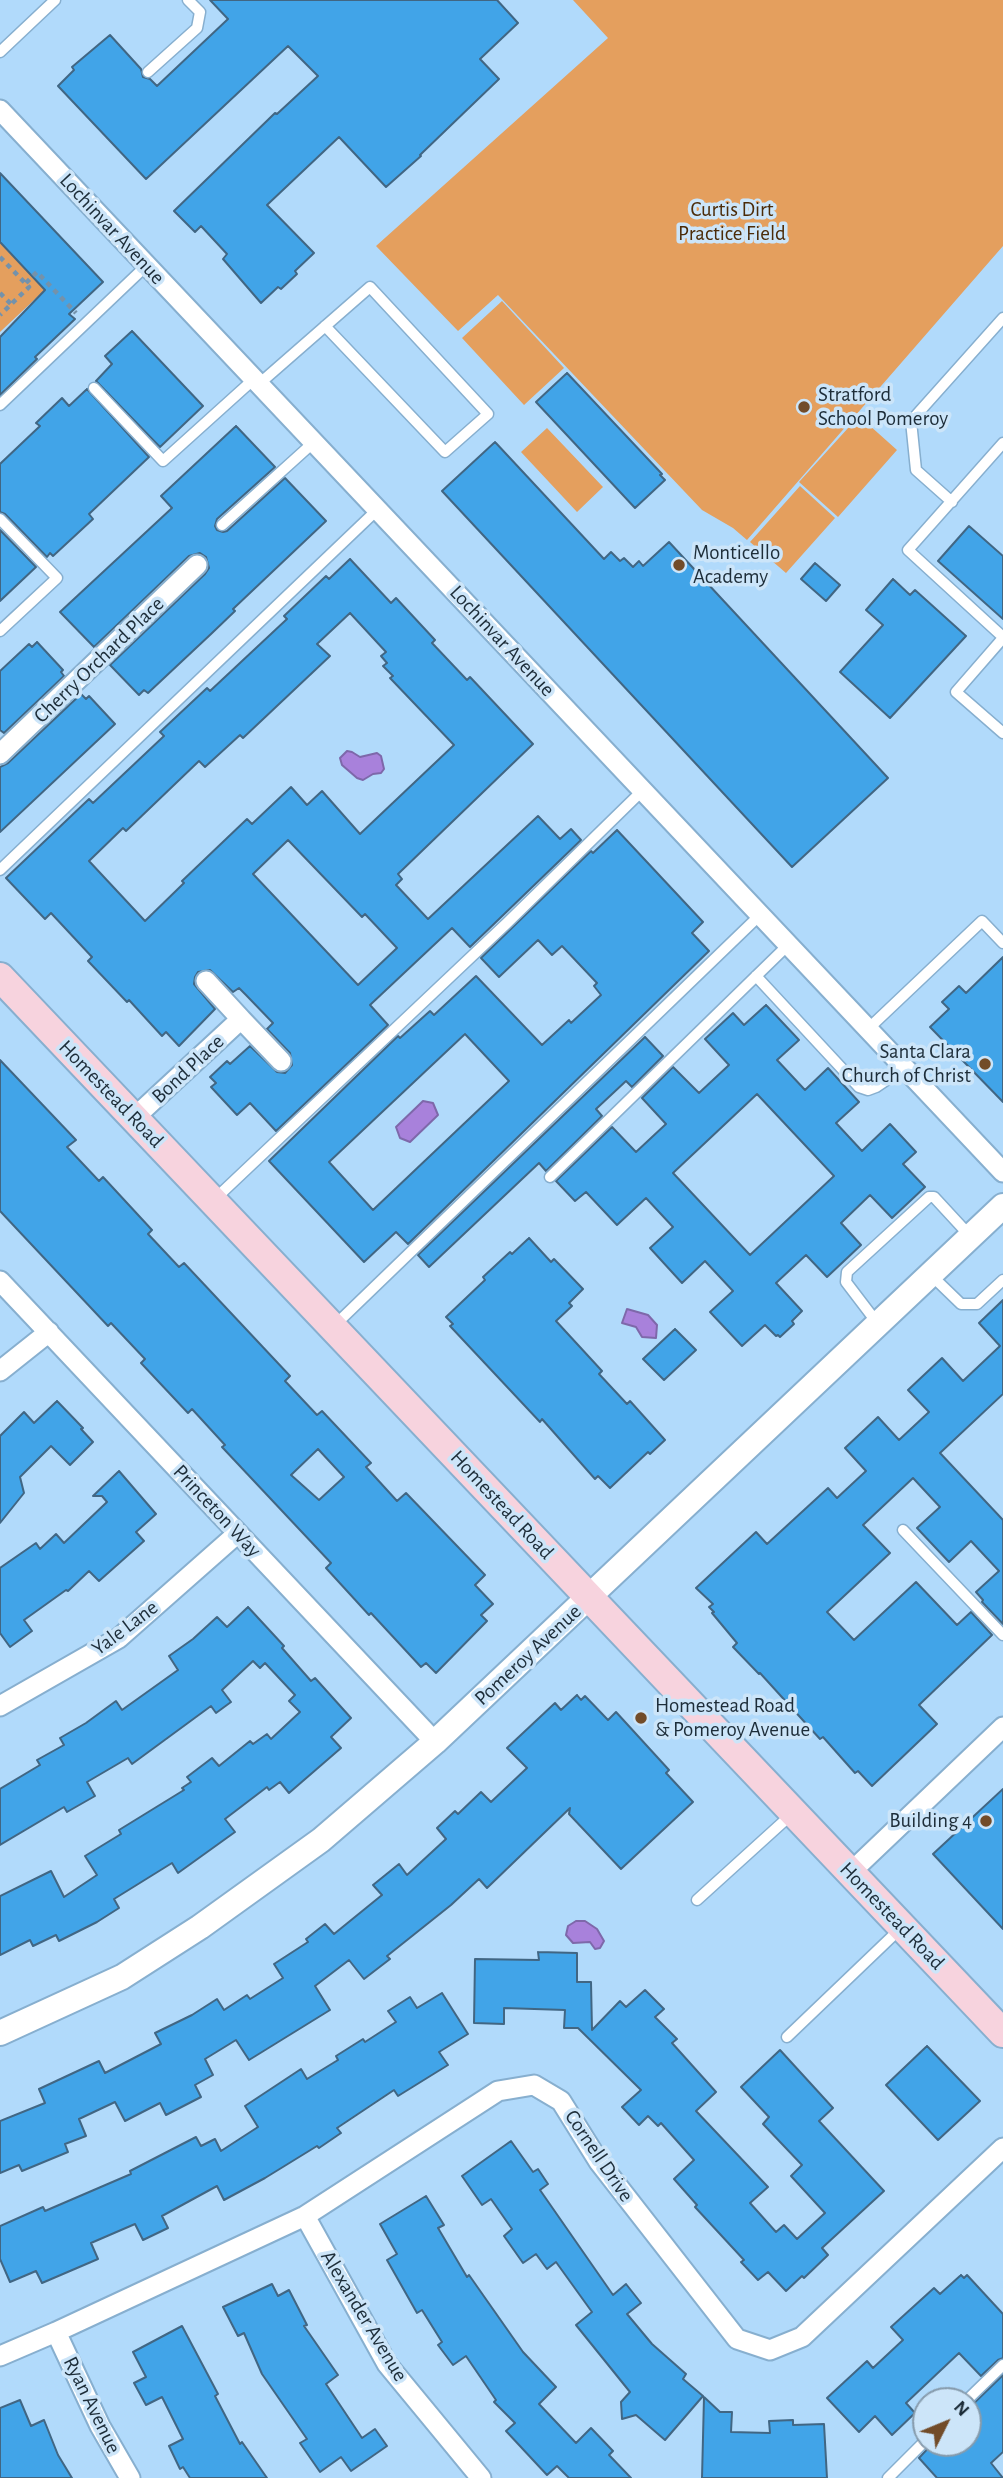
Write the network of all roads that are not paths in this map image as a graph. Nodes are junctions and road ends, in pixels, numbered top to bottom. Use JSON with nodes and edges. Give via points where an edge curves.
{"nodes":[{"id":1,"x":55,"y":0,"type":"edge"},
{"id":2,"x":188,"y":0,"type":"edge"},
{"id":3,"x":0,"y":52,"type":"edge"},
{"id":4,"x":148,"y":72,"type":"dead end"},
{"id":5,"x":1,"y":112,"type":"edge"},
{"id":6,"x":147,"y":265,"type":"junction"},
{"id":7,"x":1003,"y":318,"type":"edge"},
{"id":8,"x":325,"y":326,"type":"junction"},
{"id":9,"x":257,"y":381,"type":"junction"},
{"id":10,"x":94,"y":388,"type":"dead end"},
{"id":11,"x":0,"y":405,"type":"edge"},
{"id":12,"x":314,"y":442,"type":"junction"},
{"id":13,"x":1003,"y":443,"type":"edge"},
{"id":14,"x":952,"y":502,"type":"junction"},
{"id":15,"x":378,"y":509,"type":"junction"},
{"id":16,"x":0,"y":519,"type":"edge"},
{"id":17,"x":222,"y":525,"type":"dead end"},
{"id":18,"x":197,"y":565,"type":"dead end"},
{"id":19,"x":0,"y":631,"type":"edge"},
{"id":20,"x":1003,"y":638,"type":"edge"},
{"id":21,"x":1003,"y":733,"type":"edge"},
{"id":22,"x":0,"y":754,"type":"edge"},
{"id":23,"x":643,"y":790,"type":"junction"},
{"id":24,"x":0,"y":870,"type":"edge"},
{"id":25,"x":760,"y":915,"type":"junction"},
{"id":26,"x":1003,"y":943,"type":"edge"},
{"id":27,"x":788,"y":944,"type":"junction"},
{"id":28,"x":757,"y":976,"type":"junction"},
{"id":29,"x":0,"y":977,"type":"edge"},
{"id":30,"x":206,"y":981,"type":"dead end"},
{"id":31,"x":241,"y":1019,"type":"junction"},
{"id":32,"x":868,"y":1029,"type":"junction"},
{"id":33,"x":281,"y":1061,"type":"dead end"},
{"id":34,"x":904,"y":1068,"type":"junction"},
{"id":35,"x":134,"y":1118,"type":"junction"},
{"id":36,"x":1003,"y":1172,"type":"edge"},
{"id":37,"x":550,"y":1177,"type":"dead end"},
{"id":38,"x":213,"y":1201,"type":"junction"},
{"id":39,"x":1003,"y":1206,"type":"edge"},
{"id":40,"x":971,"y":1237,"type":"junction"},
{"id":41,"x":931,"y":1275,"type":"junction"},
{"id":42,"x":1003,"y":1280,"type":"edge"},
{"id":43,"x":0,"y":1281,"type":"edge"},
{"id":44,"x":878,"y":1325,"type":"junction"},
{"id":45,"x":332,"y":1327,"type":"junction"},
{"id":46,"x":49,"y":1332,"type":"junction"},
{"id":47,"x":0,"y":1371,"type":"edge"},
{"id":48,"x":903,"y":1530,"type":"dead end"},
{"id":49,"x":238,"y":1533,"type":"junction"},
{"id":50,"x":590,"y":1598,"type":"junction"},
{"id":51,"x":1003,"y":1635,"type":"edge"},
{"id":52,"x":0,"y":1706,"type":"edge"},
{"id":53,"x":1003,"y":1727,"type":"edge"},
{"id":54,"x":435,"y":1742,"type":"junction"},
{"id":55,"x":793,"y":1813,"type":"junction"},
{"id":56,"x":850,"y":1873,"type":"junction"},
{"id":57,"x":697,"y":1900,"type":"dead end"},
{"id":58,"x":902,"y":1927,"type":"junction"},
{"id":59,"x":0,"y":2033,"type":"edge"},
{"id":60,"x":1003,"y":2033,"type":"edge"},
{"id":61,"x":787,"y":2037,"type":"dead end"},
{"id":62,"x":1003,"y":2148,"type":"edge"},
{"id":63,"x":305,"y":2216,"type":"junction"},
{"id":64,"x":57,"y":2332,"type":"junction"},
{"id":65,"x":0,"y":2356,"type":"edge"},
{"id":66,"x":1003,"y":2365,"type":"edge"},
{"id":67,"x":980,"y":2387,"type":"edge"},
{"id":68,"x":912,"y":2454,"type":"edge"},
{"id":69,"x":130,"y":2478,"type":"edge"},
{"id":70,"x":481,"y":2478,"type":"edge"},
{"id":71,"x":888,"y":2478,"type":"edge"}],
"edges":[{"from":1,"to":3,"type":"lane"},
{"from":2,"to":4,"type":"lane","via":[[200,12],[197,28]]},
{"from":5,"to":6,"type":"street","name":"Lochinvar Avenue"},
{"from":6,"to":9,"type":"street","name":"Lochinvar Avenue"},
{"from":6,"to":11,"type":"lane"},
{"from":7,"to":14,"type":"lane","via":[[911,421],[916,470]]},
{"from":8,"to":8,"type":"lane","via":[[445,452],[488,414],[370,286]]},
{"from":8,"to":9,"type":"lane"},
{"from":9,"to":10,"type":"lane","via":[[163,461]]},
{"from":9,"to":12,"type":"street","name":"Lochinvar Avenue"},
{"from":12,"to":15,"type":"street","name":"Lochinvar Avenue"},
{"from":12,"to":17,"type":"lane"},
{"from":13,"to":14,"type":"lane"},
{"from":14,"to":20,"type":"lane","via":[[908,550]]},
{"from":15,"to":23,"type":"street","name":"Lochinvar Avenue"},
{"from":15,"to":24,"type":"lane"},
{"from":16,"to":19,"type":"lane","via":[[57,578]]},
{"from":18,"to":22,"type":"street","name":"Cherry Orchard Place"},
{"from":20,"to":21,"type":"lane","via":[[956,692]]},
{"from":23,"to":25,"type":"street","name":"Lochinvar Avenue"},
{"from":23,"to":38,"type":"lane"},
{"from":25,"to":27,"type":"street","name":"Lochinvar Avenue"},
{"from":25,"to":45,"type":"lane"},
{"from":26,"to":32,"type":"lane","via":[[982,921]]},
{"from":27,"to":28,"type":"lane"},
{"from":27,"to":32,"type":"street","name":"Lochinvar Avenue"},
{"from":28,"to":34,"type":"lane","via":[[859,1087],[876,1087]]},
{"from":28,"to":37,"type":"lane"},
{"from":29,"to":35,"type":"main road","name":"Homestead Road"},
{"from":30,"to":31,"type":"street","name":"Bond Place"},
{"from":31,"to":33,"type":"street","name":"Bond Place"},
{"from":31,"to":35,"type":"street","name":"Bond Place"},
{"from":32,"to":34,"type":"street","name":"Lochinvar Avenue"},
{"from":34,"to":36,"type":"street","name":"Lochinvar Avenue"},
{"from":35,"to":38,"type":"main road","name":"Homestead Road"},
{"from":38,"to":45,"type":"main road","name":"Homestead Road"},
{"from":39,"to":40,"type":"street","name":"Pomeroy Avenue"},
{"from":40,"to":41,"type":"street","name":"Pomeroy Avenue"},
{"from":40,"to":44,"type":"lane","via":[[929,1197],[847,1272],[846,1282]]},
{"from":41,"to":42,"type":"lane","via":[[961,1304],[977,1304]]},
{"from":41,"to":44,"type":"street","name":"Pomeroy Avenue"},
{"from":43,"to":46,"type":"street","name":"Princeton Way"},
{"from":44,"to":50,"type":"street","name":"Pomeroy Avenue"},
{"from":45,"to":50,"type":"main road","name":"Homestead Road"},
{"from":46,"to":47,"type":"street"},
{"from":46,"to":49,"type":"street","name":"Princeton Way"},
{"from":48,"to":51,"type":"lane"},
{"from":49,"to":52,"type":"street","name":"Yale Lane","via":[[119,1638]]},
{"from":49,"to":54,"type":"street","name":"Princeton Way"},
{"from":50,"to":54,"type":"street","name":"Pomeroy Avenue"},
{"from":50,"to":55,"type":"main road","name":"Homestead Road"},
{"from":53,"to":56,"type":"street"},
{"from":54,"to":59,"type":"street","name":"Pomeroy Avenue","via":[[321,1840],[200,1927],[122,1977]]},
{"from":55,"to":56,"type":"main road","name":"Homestead Road"},
{"from":55,"to":57,"type":"lane"},
{"from":56,"to":58,"type":"main road","name":"Homestead Road"},
{"from":58,"to":60,"type":"main road","name":"Homestead Road"},
{"from":58,"to":61,"type":"lane"},
{"from":62,"to":63,"type":"street","name":"Cornell Drive","via":[[802,2337],[770,2350],[737,2339],[599,2162],[561,2101],[534,2085],[498,2091]]},
{"from":63,"to":64,"type":"street","name":"Cornell Drive"},
{"from":63,"to":70,"type":"street","name":"Alexander Avenue","via":[[387,2364]]},
{"from":64,"to":65,"type":"street","name":"Cornell Drive"},
{"from":64,"to":69,"type":"street","name":"Ryan Avenue","via":[[100,2426]]},
{"from":66,"to":67,"type":"lane"},
{"from":68,"to":71,"type":"lane"}]}
